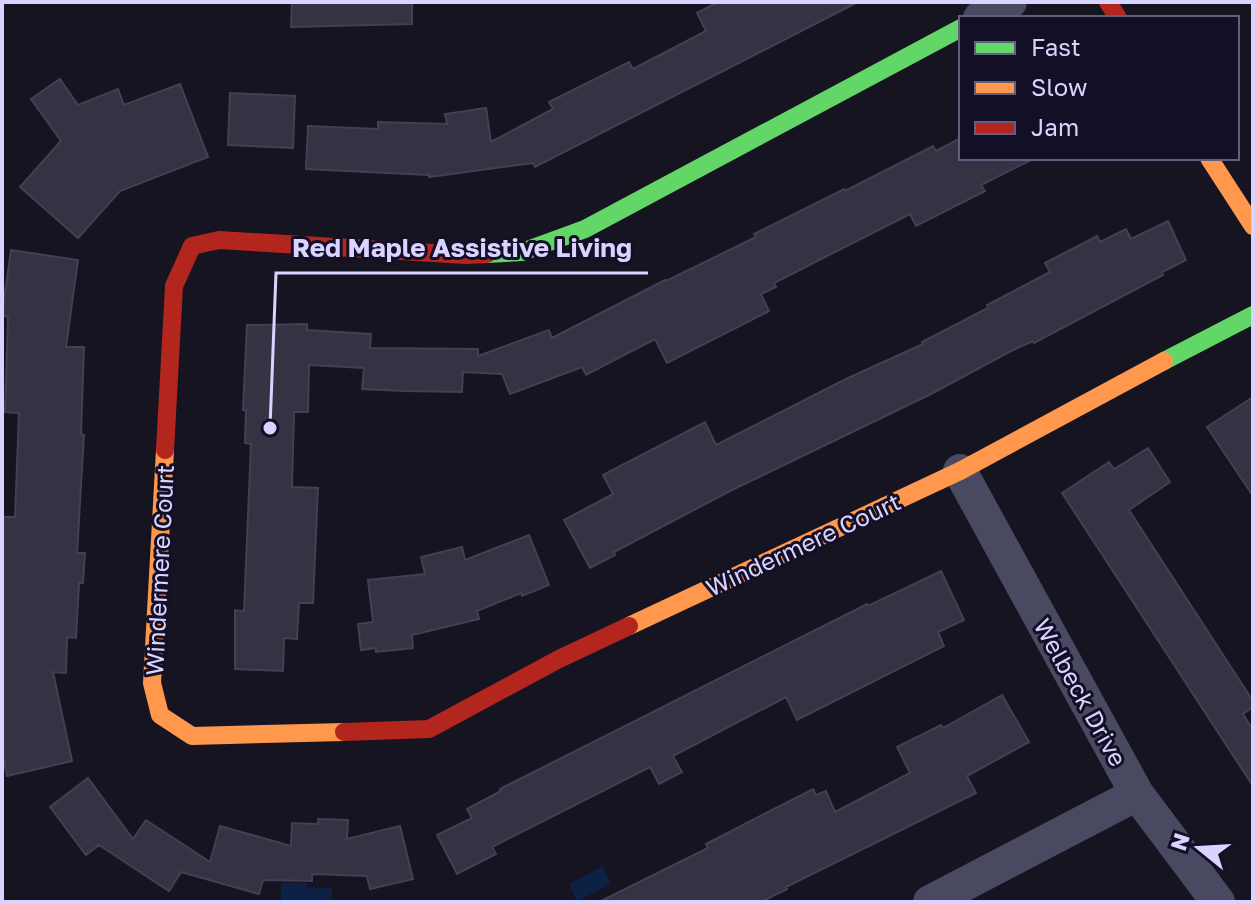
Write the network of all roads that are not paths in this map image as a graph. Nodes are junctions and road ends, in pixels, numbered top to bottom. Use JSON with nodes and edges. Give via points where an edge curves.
{"nodes":[{"id":1,"x":1010,"y":2,"type":"edge"},
{"id":2,"x":984,"y":16,"type":"edge"},
{"id":3,"x":959,"y":29,"type":"edge"},
{"id":4,"x":1210,"y":160,"type":"edge"},
{"id":5,"x":1253,"y":226,"type":"edge"},
{"id":6,"x":1253,"y":315,"type":"edge"},
{"id":7,"x":960,"y":471,"type":"junction"},
{"id":8,"x":1137,"y":794,"type":"junction"},
{"id":9,"x":930,"y":902,"type":"edge"},
{"id":10,"x":1218,"y":902,"type":"edge"}],
"edges":[{"from":1,"to":2,"type":"street"},
{"from":3,"to":7,"type":"street","name":"Windermere Court","via":[[585,229],[522,252],[466,255],[219,240],[192,246],[174,286],[152,683],[160,715],[192,736],[429,729],[559,659]]},
{"from":4,"to":5,"type":"street"},
{"from":6,"to":7,"type":"street","name":"Windermere Court"},
{"from":7,"to":8,"type":"street","name":"Welbeck Drive"},
{"from":8,"to":9,"type":"street"},
{"from":8,"to":10,"type":"street","name":"Welbeck Drive"}]}
